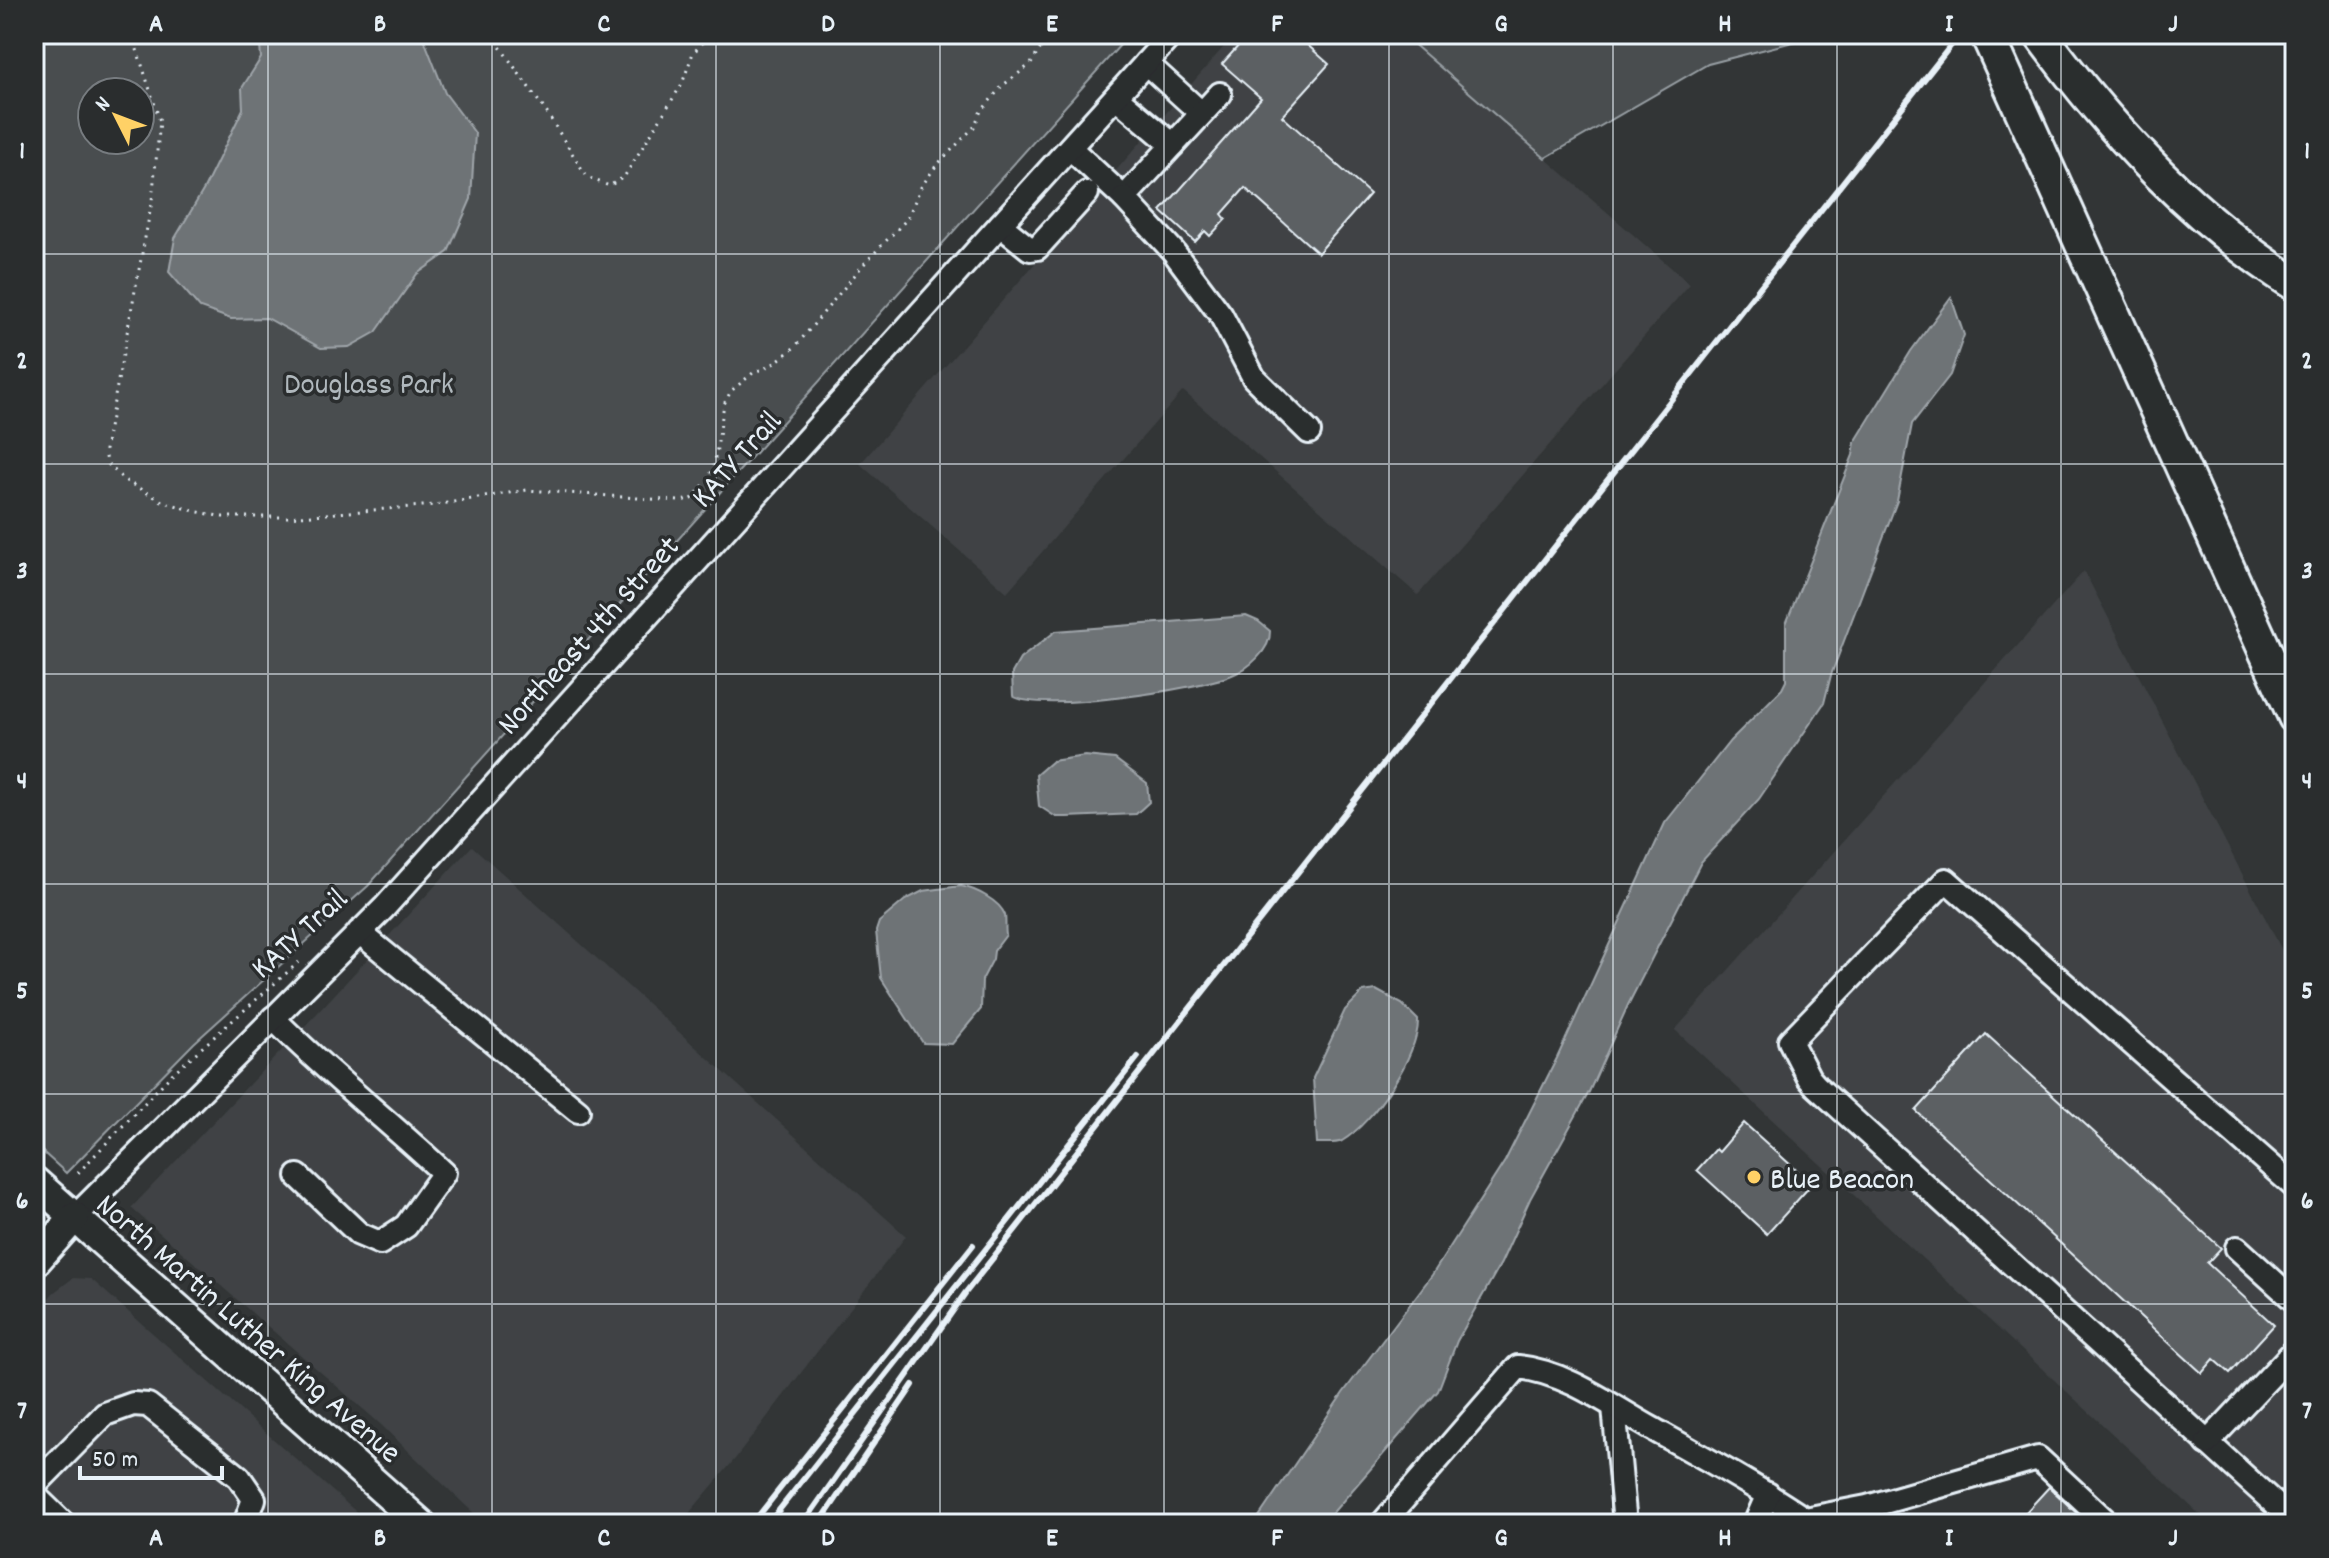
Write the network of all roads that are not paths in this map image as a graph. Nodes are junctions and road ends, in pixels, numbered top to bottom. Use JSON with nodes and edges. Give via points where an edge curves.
{"nodes":[{"id":1,"x":1172,"y":34,"type":"edge"},
{"id":2,"x":1987,"y":34,"type":"edge"},
{"id":3,"x":2040,"y":34,"type":"edge"},
{"id":4,"x":1146,"y":63,"type":"junction"},
{"id":5,"x":1220,"y":94,"type":"dead end"},
{"id":6,"x":1116,"y":97,"type":"junction"},
{"id":7,"x":1201,"y":113,"type":"junction"},
{"id":8,"x":1173,"y":145,"type":"junction"},
{"id":9,"x":1070,"y":148,"type":"junction"},
{"id":10,"x":1087,"y":193,"type":"dead end"},
{"id":11,"x":1124,"y":198,"type":"junction"},
{"id":12,"x":1000,"y":225,"type":"junction"},
{"id":13,"x":2295,"y":284,"type":"edge"},
{"id":14,"x":1309,"y":432,"type":"dead end"},
{"id":15,"x":2295,"y":717,"type":"edge"},
{"id":16,"x":359,"y":932,"type":"junction"},
{"id":17,"x":273,"y":1018,"type":"junction"},
{"id":18,"x":578,"y":1111,"type":"dead end"},
{"id":19,"x":298,"y":1176,"type":"dead end"},
{"id":20,"x":34,"y":1181,"type":"edge"},
{"id":21,"x":2295,"y":1187,"type":"edge"},
{"id":22,"x":75,"y":1217,"type":"junction"},
{"id":23,"x":2237,"y":1248,"type":"dead end"},
{"id":24,"x":34,"y":1263,"type":"edge"},
{"id":25,"x":2295,"y":1301,"type":"edge"},
{"id":26,"x":2295,"y":1350,"type":"edge"},
{"id":27,"x":1614,"y":1407,"type":"junction"},
{"id":28,"x":2207,"y":1443,"type":"junction"},
{"id":29,"x":34,"y":1486,"type":"edge"},
{"id":30,"x":1768,"y":1494,"type":"junction"},
{"id":31,"x":34,"y":1495,"type":"edge"},
{"id":32,"x":1870,"y":1515,"type":"edge"},
{"id":33,"x":1806,"y":1521,"type":"edge"},
{"id":34,"x":2295,"y":1522,"type":"edge"},
{"id":35,"x":64,"y":1524,"type":"edge"},
{"id":36,"x":245,"y":1524,"type":"edge"},
{"id":37,"x":421,"y":1524,"type":"edge"},
{"id":38,"x":1382,"y":1524,"type":"edge"},
{"id":39,"x":1625,"y":1524,"type":"edge"},
{"id":40,"x":1755,"y":1524,"type":"edge"},
{"id":41,"x":2109,"y":1524,"type":"edge"}],
"edges":[{"from":1,"to":4,"type":"street","name":"Northeast 4th Street"},
{"from":2,"to":15,"type":"highway"},
{"from":3,"to":13,"type":"highway","via":[[2152,168],[2215,225]]},
{"from":4,"to":6,"type":"street","name":"Northeast 4th Street"},
{"from":4,"to":7,"type":"street"},
{"from":5,"to":7,"type":"street"},
{"from":6,"to":8,"type":"street"},
{"from":6,"to":9,"type":"street","name":"Northeast 4th Street"},
{"from":7,"to":8,"type":"street"},
{"from":8,"to":11,"type":"street"},
{"from":9,"to":11,"type":"street"},
{"from":9,"to":12,"type":"street","name":"Northeast 4th Street"},
{"from":10,"to":12,"type":"street","via":[[1037,248],[1023,245]]},
{"from":11,"to":14,"type":"street","via":[[1221,315],[1254,378]]},
{"from":12,"to":16,"type":"street","name":"Northeast 4th Street"},
{"from":16,"to":17,"type":"street","name":"Northeast 4th Street"},
{"from":16,"to":18,"type":"street"},
{"from":17,"to":19,"type":"street","via":[[444,1173],[406,1226],[380,1243],[359,1234]]},
{"from":17,"to":22,"type":"street","name":"Northeast 4th Street"},
{"from":20,"to":22,"type":"main road","name":"North Martin Luther King Avenue"},
{"from":21,"to":28,"type":"street","via":[[1946,880],[1790,1041],[1816,1086]]},
{"from":22,"to":24,"type":"main road","name":"Northeast 4th Street"},
{"from":22,"to":37,"type":"main road","name":"North Martin Luther King Avenue"},
{"from":23,"to":25,"type":"street"},
{"from":26,"to":28,"type":"street"},
{"from":27,"to":30,"type":"street"},
{"from":27,"to":38,"type":"street","via":[[1539,1369],[1518,1367]]},
{"from":27,"to":39,"type":"street"},
{"from":28,"to":34,"type":"street"},
{"from":29,"to":36,"type":"street","via":[[105,1414],[133,1404],[148,1405],[239,1477],[254,1499]]},
{"from":30,"to":33,"type":"street"},
{"from":30,"to":40,"type":"street"},
{"from":31,"to":35,"type":"street"},
{"from":32,"to":33,"type":"street"},
{"from":32,"to":41,"type":"street","via":[[2038,1458]]}]}
